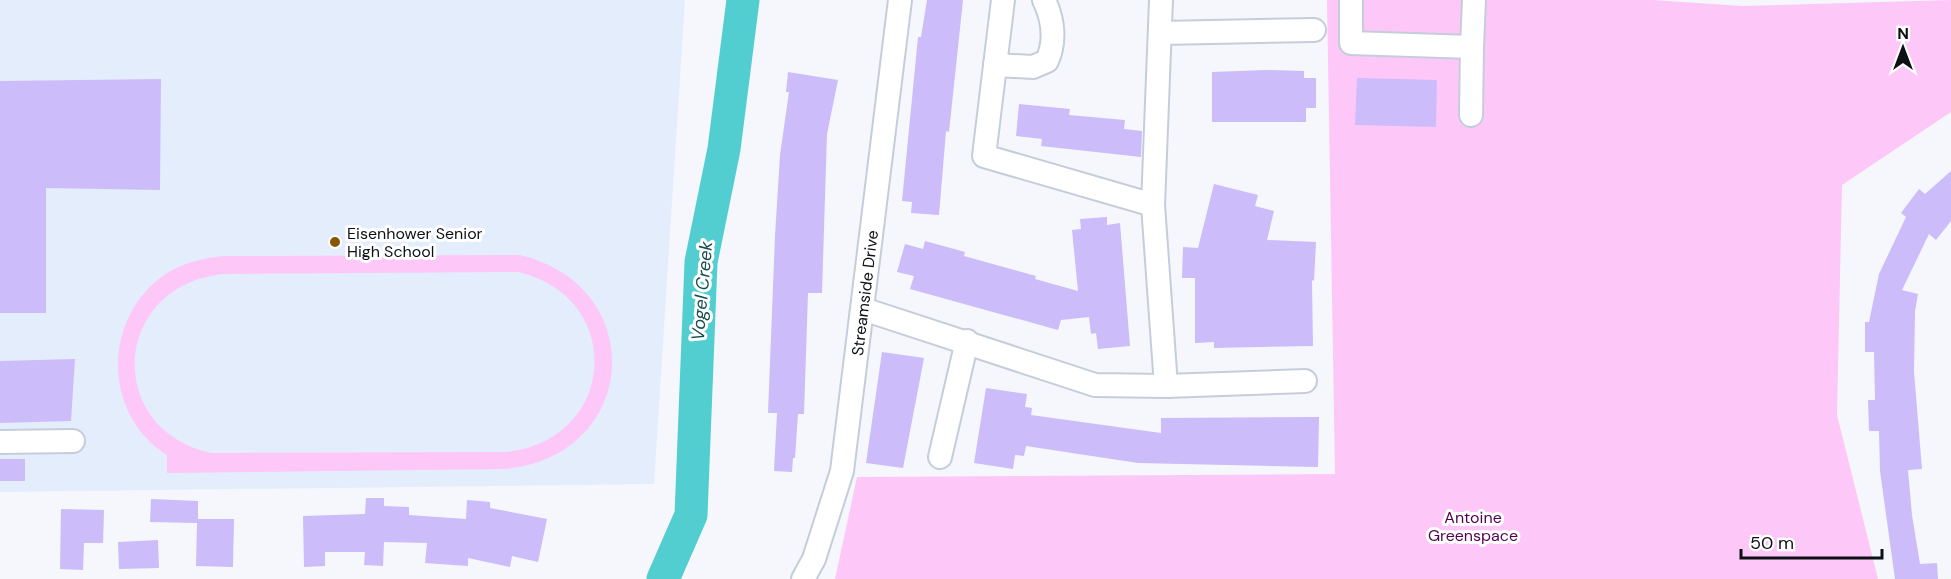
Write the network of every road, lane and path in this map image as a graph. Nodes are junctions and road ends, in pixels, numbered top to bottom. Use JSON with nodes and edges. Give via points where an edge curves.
{"nodes":[{"id":1,"x":900,"y":0,"type":"edge"},
{"id":2,"x":1003,"y":0,"type":"edge"},
{"id":3,"x":1044,"y":0,"type":"edge"},
{"id":4,"x":1161,"y":0,"type":"edge"},
{"id":5,"x":1351,"y":0,"type":"edge"},
{"id":6,"x":1474,"y":0,"type":"edge"},
{"id":7,"x":1314,"y":30,"type":"dead end"},
{"id":8,"x":1161,"y":33,"type":"junction"},
{"id":9,"x":1472,"y":47,"type":"junction"},
{"id":10,"x":994,"y":64,"type":"junction"},
{"id":11,"x":1471,"y":115,"type":"dead end"},
{"id":12,"x":1153,"y":205,"type":"junction"},
{"id":13,"x":863,"y":309,"type":"junction"},
{"id":14,"x":967,"y":341,"type":"junction"},
{"id":15,"x":1305,"y":381,"type":"dead end"},
{"id":16,"x":1166,"y":386,"type":"junction"},
{"id":17,"x":73,"y":441,"type":"dead end"},
{"id":18,"x":0,"y":442,"type":"edge"},
{"id":19,"x":940,"y":457,"type":"dead end"},
{"id":20,"x":803,"y":579,"type":"edge"}],
"edges":[{"from":1,"to":13,"type":"street","name":"Streamside Drive"},
{"from":2,"to":10,"type":"street"},
{"from":3,"to":10,"type":"street","via":[[1051,18],[1052,49],[1047,61],[1033,67]]},
{"from":4,"to":8,"type":"street"},
{"from":5,"to":9,"type":"street","via":[[1351,43]]},
{"from":6,"to":9,"type":"street"},
{"from":7,"to":8,"type":"street"},
{"from":8,"to":12,"type":"street"},
{"from":9,"to":11,"type":"street"},
{"from":10,"to":12,"type":"street","via":[[984,156]]},
{"from":12,"to":16,"type":"street"},
{"from":13,"to":14,"type":"street"},
{"from":13,"to":20,"type":"street","name":"Streamside Drive","via":[[842,471],[814,559]]},
{"from":14,"to":16,"type":"street","via":[[1095,385]]},
{"from":14,"to":19,"type":"street"},
{"from":15,"to":16,"type":"street"},
{"from":17,"to":18,"type":"street"}]}
